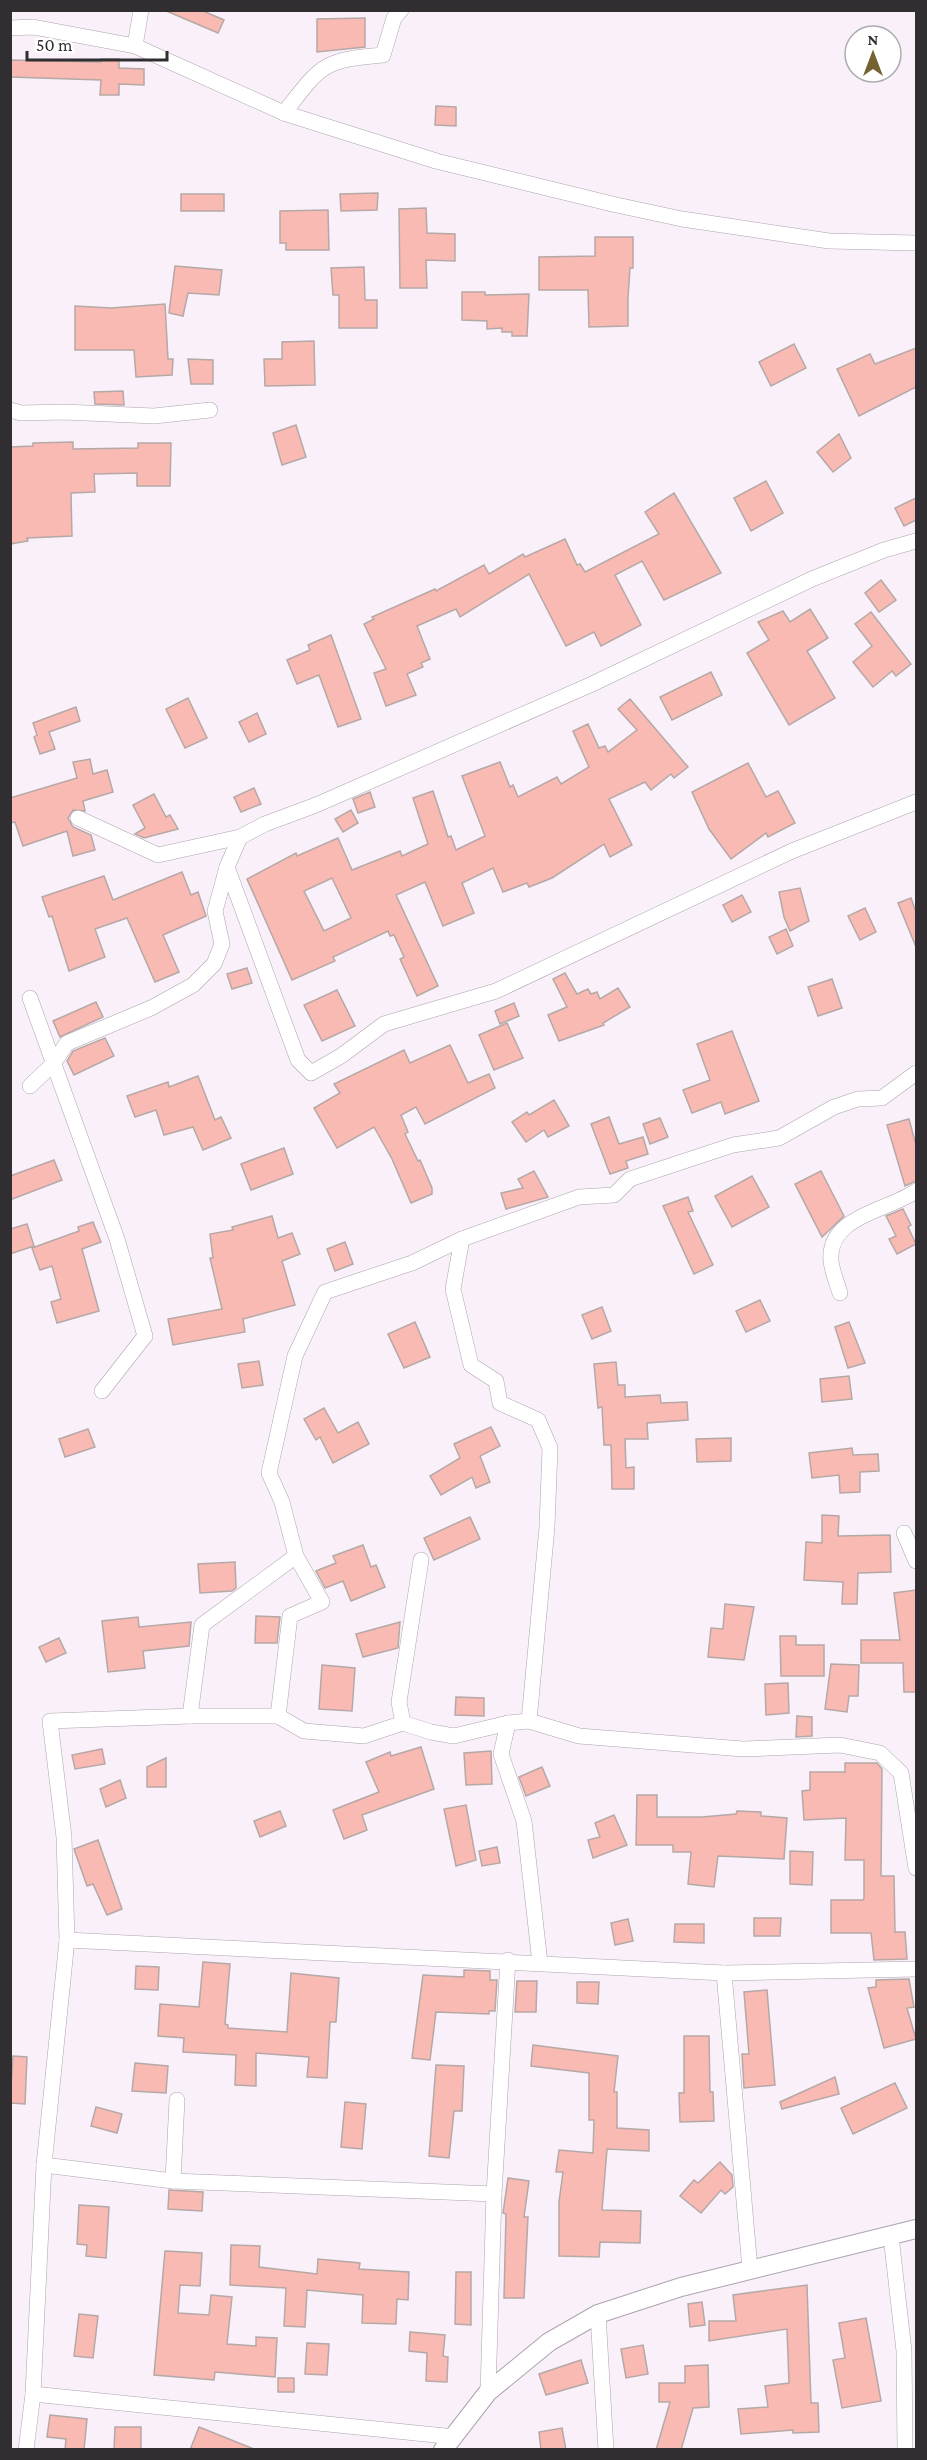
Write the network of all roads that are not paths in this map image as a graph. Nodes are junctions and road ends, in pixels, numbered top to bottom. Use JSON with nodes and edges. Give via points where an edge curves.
{"nodes":[{"id":1,"x":141,"y":10,"type":"edge"},
{"id":2,"x":401,"y":10,"type":"edge"},
{"id":3,"x":10,"y":28,"type":"edge"},
{"id":4,"x":135,"y":46,"type":"junction"},
{"id":5,"x":284,"y":113,"type":"junction"},
{"id":6,"x":916,"y":243,"type":"edge"},
{"id":7,"x":10,"y":410,"type":"edge"},
{"id":8,"x":210,"y":410,"type":"dead end"},
{"id":9,"x":916,"y":541,"type":"edge"},
{"id":10,"x":916,"y":802,"type":"edge"},
{"id":11,"x":78,"y":818,"type":"dead end"},
{"id":12,"x":240,"y":837,"type":"junction"},
{"id":13,"x":226,"y":867,"type":"junction"},
{"id":14,"x":30,"y":998,"type":"dead end"},
{"id":15,"x":53,"y":1064,"type":"junction"},
{"id":16,"x":915,"y":1080,"type":"edge"},
{"id":17,"x":30,"y":1086,"type":"dead end"},
{"id":18,"x":916,"y":1191,"type":"edge"},
{"id":19,"x":462,"y":1239,"type":"junction"},
{"id":20,"x":840,"y":1293,"type":"dead end"},
{"id":21,"x":102,"y":1391,"type":"dead end"},
{"id":22,"x":904,"y":1533,"type":"dead end"},
{"id":23,"x":296,"y":1556,"type":"junction"},
{"id":24,"x":421,"y":1560,"type":"dead end"},
{"id":25,"x":916,"y":1561,"type":"edge"},
{"id":26,"x":190,"y":1716,"type":"junction"},
{"id":27,"x":278,"y":1716,"type":"junction"},
{"id":28,"x":529,"y":1722,"type":"junction"},
{"id":29,"x":403,"y":1723,"type":"junction"},
{"id":30,"x":508,"y":1723,"type":"junction"},
{"id":31,"x":913,"y":1814,"type":"edge"},
{"id":32,"x":916,"y":1868,"type":"edge"},
{"id":33,"x":66,"y":1941,"type":"junction"},
{"id":34,"x":508,"y":1960,"type":"junction"},
{"id":35,"x":540,"y":1963,"type":"junction"},
{"id":36,"x":916,"y":1969,"type":"edge"},
{"id":37,"x":724,"y":1972,"type":"junction"},
{"id":38,"x":177,"y":2100,"type":"dead end"},
{"id":39,"x":44,"y":2165,"type":"junction"},
{"id":40,"x":173,"y":2181,"type":"junction"},
{"id":41,"x":494,"y":2194,"type":"junction"},
{"id":42,"x":916,"y":2229,"type":"edge"},
{"id":43,"x":891,"y":2236,"type":"junction"},
{"id":44,"x":750,"y":2269,"type":"junction"},
{"id":45,"x":598,"y":2314,"type":"junction"},
{"id":46,"x":488,"y":2392,"type":"junction"},
{"id":47,"x":33,"y":2394,"type":"junction"},
{"id":48,"x":449,"y":2443,"type":"edge"},
{"id":49,"x":26,"y":2450,"type":"edge"},
{"id":50,"x":606,"y":2450,"type":"edge"},
{"id":51,"x":905,"y":2450,"type":"edge"}],
"edges":[{"from":1,"to":4,"type":"street"},
{"from":2,"to":5,"type":"street","via":[[394,18],[383,55],[335,61],[315,74]]},
{"from":3,"to":4,"type":"street","via":[[33,27]]},
{"from":4,"to":5,"type":"street"},
{"from":5,"to":6,"type":"street","via":[[436,161],[682,219],[829,241]]},
{"from":7,"to":8,"type":"street","via":[[154,416]]},
{"from":9,"to":12,"type":"street","via":[[812,579],[590,685]]},
{"from":10,"to":13,"type":"street","via":[[792,851],[496,991],[384,1024],[311,1073],[298,1060]]},
{"from":11,"to":12,"type":"street","via":[[158,855]]},
{"from":12,"to":13,"type":"street"},
{"from":13,"to":15,"type":"street","via":[[215,911],[222,944],[214,964],[193,985],[151,1008],[67,1043]]},
{"from":14,"to":15,"type":"street"},
{"from":15,"to":17,"type":"street"},
{"from":15,"to":21,"type":"street","via":[[117,1239],[146,1336]]},
{"from":16,"to":19,"type":"street","via":[[882,1098],[858,1099],[834,1107],[779,1138],[733,1145],[630,1179],[615,1195],[579,1197]]},
{"from":18,"to":20,"type":"street","via":[[848,1224],[834,1240],[831,1261]]},
{"from":19,"to":23,"type":"street","via":[[412,1263],[325,1292],[295,1356],[269,1473],[282,1502]]},
{"from":19,"to":28,"type":"street","via":[[453,1289],[471,1365],[496,1381],[500,1403],[538,1420],[550,1448],[547,1527]]},
{"from":22,"to":25,"type":"street"},
{"from":23,"to":26,"type":"street","via":[[202,1625]]},
{"from":23,"to":27,"type":"street","via":[[322,1602],[290,1616]]},
{"from":24,"to":29,"type":"street","via":[[399,1702]]},
{"from":26,"to":27,"type":"street"},
{"from":26,"to":33,"type":"street","via":[[50,1722],[64,1838]]},
{"from":27,"to":29,"type":"street","via":[[304,1731],[364,1736]]},
{"from":28,"to":30,"type":"street"},
{"from":28,"to":31,"type":"street","via":[[579,1736],[743,1749],[840,1745],[880,1753],[901,1773]]},
{"from":29,"to":30,"type":"street","via":[[454,1736]]},
{"from":30,"to":35,"type":"street","via":[[501,1754],[524,1821]]},
{"from":31,"to":32,"type":"street"},
{"from":33,"to":34,"type":"street"},
{"from":33,"to":39,"type":"street"},
{"from":34,"to":35,"type":"street"},
{"from":34,"to":41,"type":"street"},
{"from":35,"to":37,"type":"street"},
{"from":36,"to":37,"type":"street"},
{"from":37,"to":44,"type":"street"},
{"from":38,"to":40,"type":"street"},
{"from":39,"to":40,"type":"street"},
{"from":39,"to":47,"type":"street"},
{"from":40,"to":41,"type":"street"},
{"from":41,"to":46,"type":"street"},
{"from":42,"to":43,"type":"street"},
{"from":43,"to":44,"type":"street"},
{"from":43,"to":51,"type":"street","via":[[904,2351]]},
{"from":44,"to":45,"type":"street"},
{"from":45,"to":46,"type":"street","via":[[549,2342]]},
{"from":45,"to":50,"type":"street"},
{"from":46,"to":48,"type":"street"},
{"from":47,"to":48,"type":"street"},
{"from":47,"to":49,"type":"street"}]}
